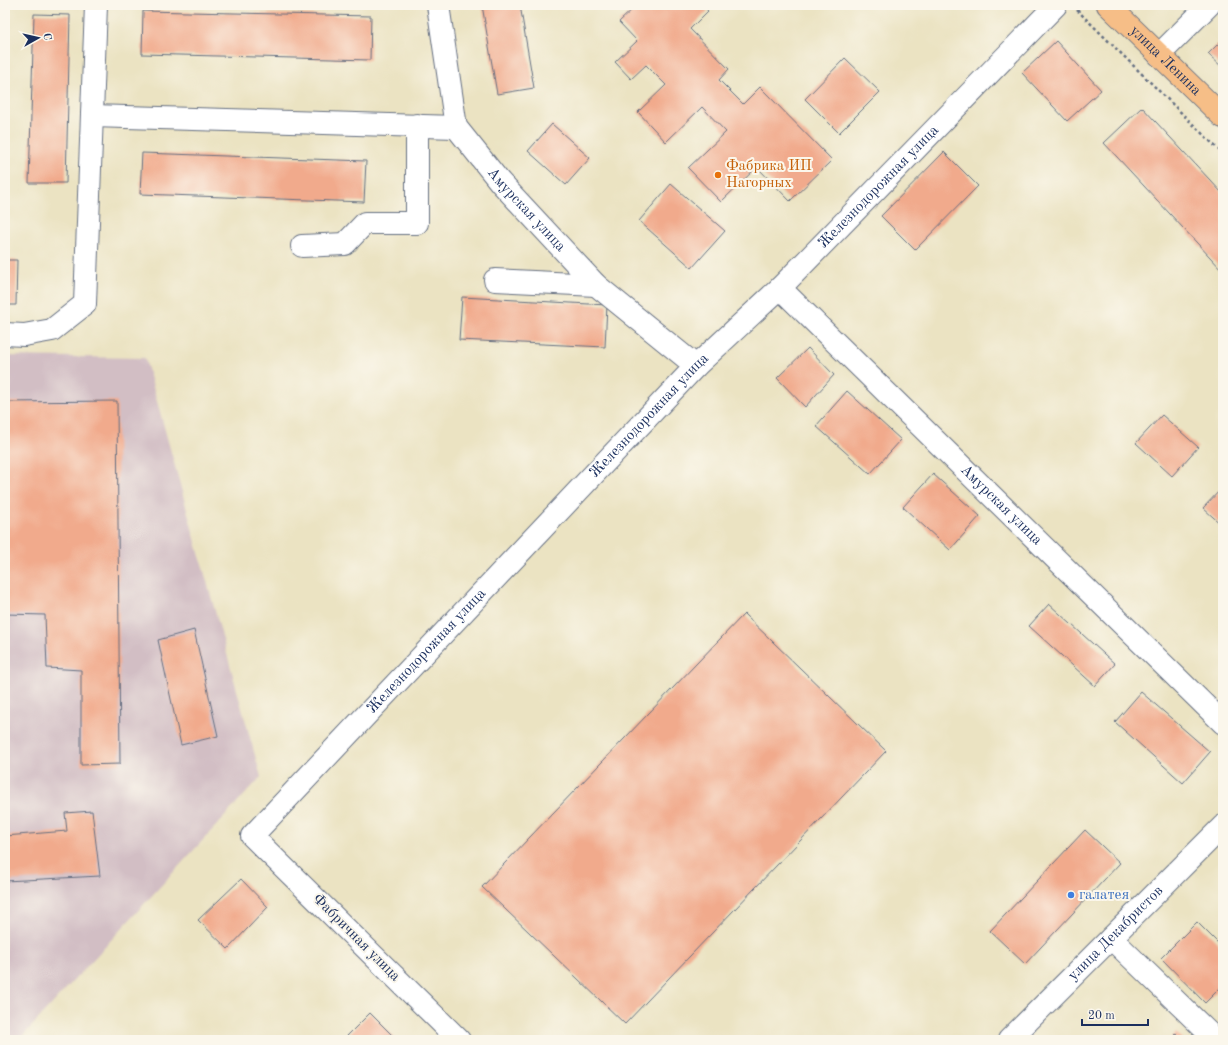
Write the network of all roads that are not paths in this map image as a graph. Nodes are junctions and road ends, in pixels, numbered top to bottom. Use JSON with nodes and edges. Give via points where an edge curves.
{"nodes":[{"id":1,"x":96,"y":5,"type":"edge"},
{"id":2,"x":438,"y":5,"type":"edge"},
{"id":3,"x":1056,"y":5,"type":"edge"},
{"id":4,"x":1108,"y":5,"type":"edge"},
{"id":5,"x":1210,"y":5,"type":"edge"},
{"id":6,"x":1159,"y":55,"type":"junction"},
{"id":7,"x":92,"y":116,"type":"junction"},
{"id":8,"x":1223,"y":117,"type":"edge"},
{"id":9,"x":417,"y":126,"type":"junction"},
{"id":10,"x":456,"y":127,"type":"junction"},
{"id":11,"x":302,"y":246,"type":"dead end"},
{"id":12,"x":495,"y":280,"type":"dead end"},
{"id":13,"x":596,"y":285,"type":"junction"},
{"id":14,"x":780,"y":288,"type":"junction"},
{"id":15,"x":5,"y":334,"type":"edge"},
{"id":16,"x":696,"y":366,"type":"junction"},
{"id":17,"x":1223,"y":723,"type":"edge"},
{"id":18,"x":1223,"y":826,"type":"edge"},
{"id":19,"x":252,"y":836,"type":"joint"},
{"id":20,"x":1111,"y":938,"type":"junction"},
{"id":21,"x":460,"y":1040,"type":"edge"},
{"id":22,"x":1009,"y":1040,"type":"edge"},
{"id":23,"x":1216,"y":1040,"type":"edge"}],
"edges":[{"from":1,"to":7,"type":"street"},
{"from":2,"to":10,"type":"street"},
{"from":3,"to":14,"type":"street","name":"Железнодорожная улица"},
{"from":4,"to":6,"type":"main road","name":"улица Ленина"},
{"from":5,"to":6,"type":"street"},
{"from":6,"to":8,"type":"main road","name":"улица Ленина"},
{"from":7,"to":9,"type":"street"},
{"from":7,"to":15,"type":"street","via":[[85,304],[52,330],[24,335]]},
{"from":9,"to":10,"type":"street"},
{"from":9,"to":11,"type":"street","via":[[417,223],[365,222],[345,244]]},
{"from":10,"to":13,"type":"street","name":"Амурская улица","via":[[500,182]]},
{"from":12,"to":13,"type":"street"},
{"from":13,"to":16,"type":"street","name":"Амурская улица"},
{"from":14,"to":16,"type":"street","name":"Железнодорожная улица"},
{"from":14,"to":17,"type":"street","name":"Амурская улица"},
{"from":16,"to":19,"type":"street","name":"Железнодорожная улица"},
{"from":18,"to":20,"type":"street","name":"улица Декабристов"},
{"from":19,"to":21,"type":"street","name":"Фабричная улица"},
{"from":20,"to":22,"type":"street","name":"улица Декабристов"},
{"from":20,"to":23,"type":"street"}]}
